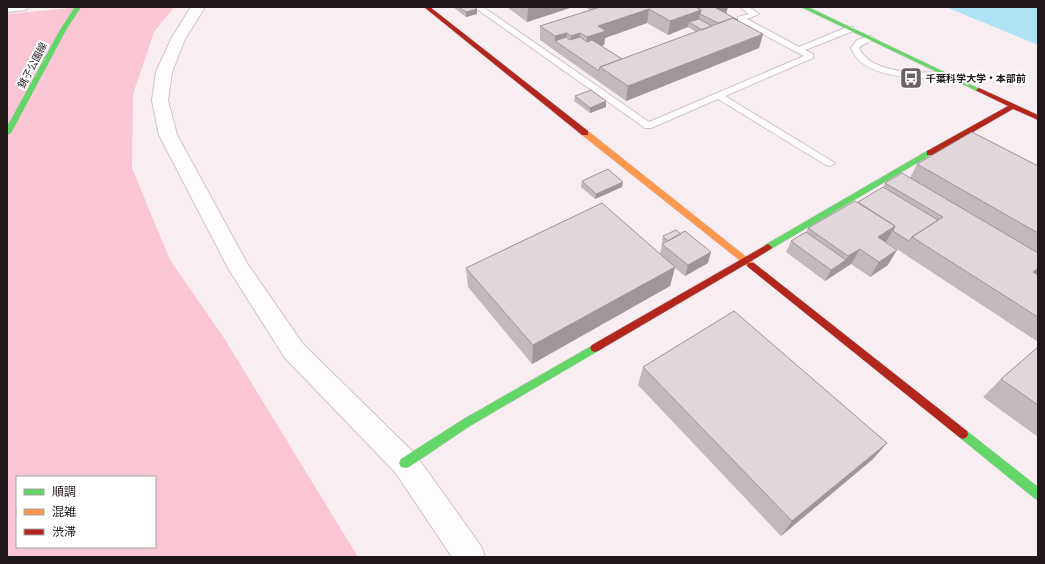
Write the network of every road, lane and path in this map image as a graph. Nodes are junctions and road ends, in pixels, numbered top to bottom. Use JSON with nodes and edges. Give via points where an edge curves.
{"nodes":[{"id":1,"x":78,"y":7,"type":"edge"},
{"id":2,"x":198,"y":7,"type":"edge"},
{"id":3,"x":427,"y":7,"type":"edge"},
{"id":4,"x":478,"y":7,"type":"edge"},
{"id":5,"x":744,"y":7,"type":"edge"},
{"id":6,"x":804,"y":7,"type":"edge"},
{"id":7,"x":850,"y":29,"type":"junction"},
{"id":8,"x":870,"y":38,"type":"junction"},
{"id":9,"x":798,"y":50,"type":"junction"},
{"id":10,"x":949,"y":76,"type":"junction"},
{"id":11,"x":718,"y":95,"type":"junction"},
{"id":12,"x":1013,"y":106,"type":"junction"},
{"id":13,"x":1038,"y":118,"type":"edge"},
{"id":14,"x":7,"y":133,"type":"edge"},
{"id":15,"x":830,"y":163,"type":"dead end"},
{"id":16,"x":745,"y":260,"type":"junction"},
{"id":17,"x":405,"y":463,"type":"junction"},
{"id":18,"x":1038,"y":494,"type":"edge"},
{"id":19,"x":470,"y":557,"type":"edge"}],
"edges":[{"from":1,"to":14,"type":"street","name":"銚子公園線"},
{"from":2,"to":17,"type":"street","via":[[178,39],[164,72],[160,100],[168,135],[239,268],[294,351]]},
{"from":3,"to":16,"type":"street"},
{"from":4,"to":11,"type":"lane","via":[[648,126]]},
{"from":5,"to":9,"type":"lane","via":[[755,14],[741,19]]},
{"from":6,"to":7,"type":"street"},
{"from":7,"to":8,"type":"street"},
{"from":7,"to":9,"type":"lane"},
{"from":8,"to":10,"type":"street"},
{"from":8,"to":10,"type":"lane","via":[[860,42],[855,48],[863,60],[873,66],[910,74]]},
{"from":9,"to":11,"type":"lane","via":[[810,56]]},
{"from":10,"to":12,"type":"street"},
{"from":11,"to":15,"type":"lane"},
{"from":12,"to":13,"type":"street"},
{"from":12,"to":16,"type":"street"},
{"from":16,"to":17,"type":"street","via":[[466,423]]},
{"from":16,"to":18,"type":"street"},
{"from":17,"to":19,"type":"street"}]}
